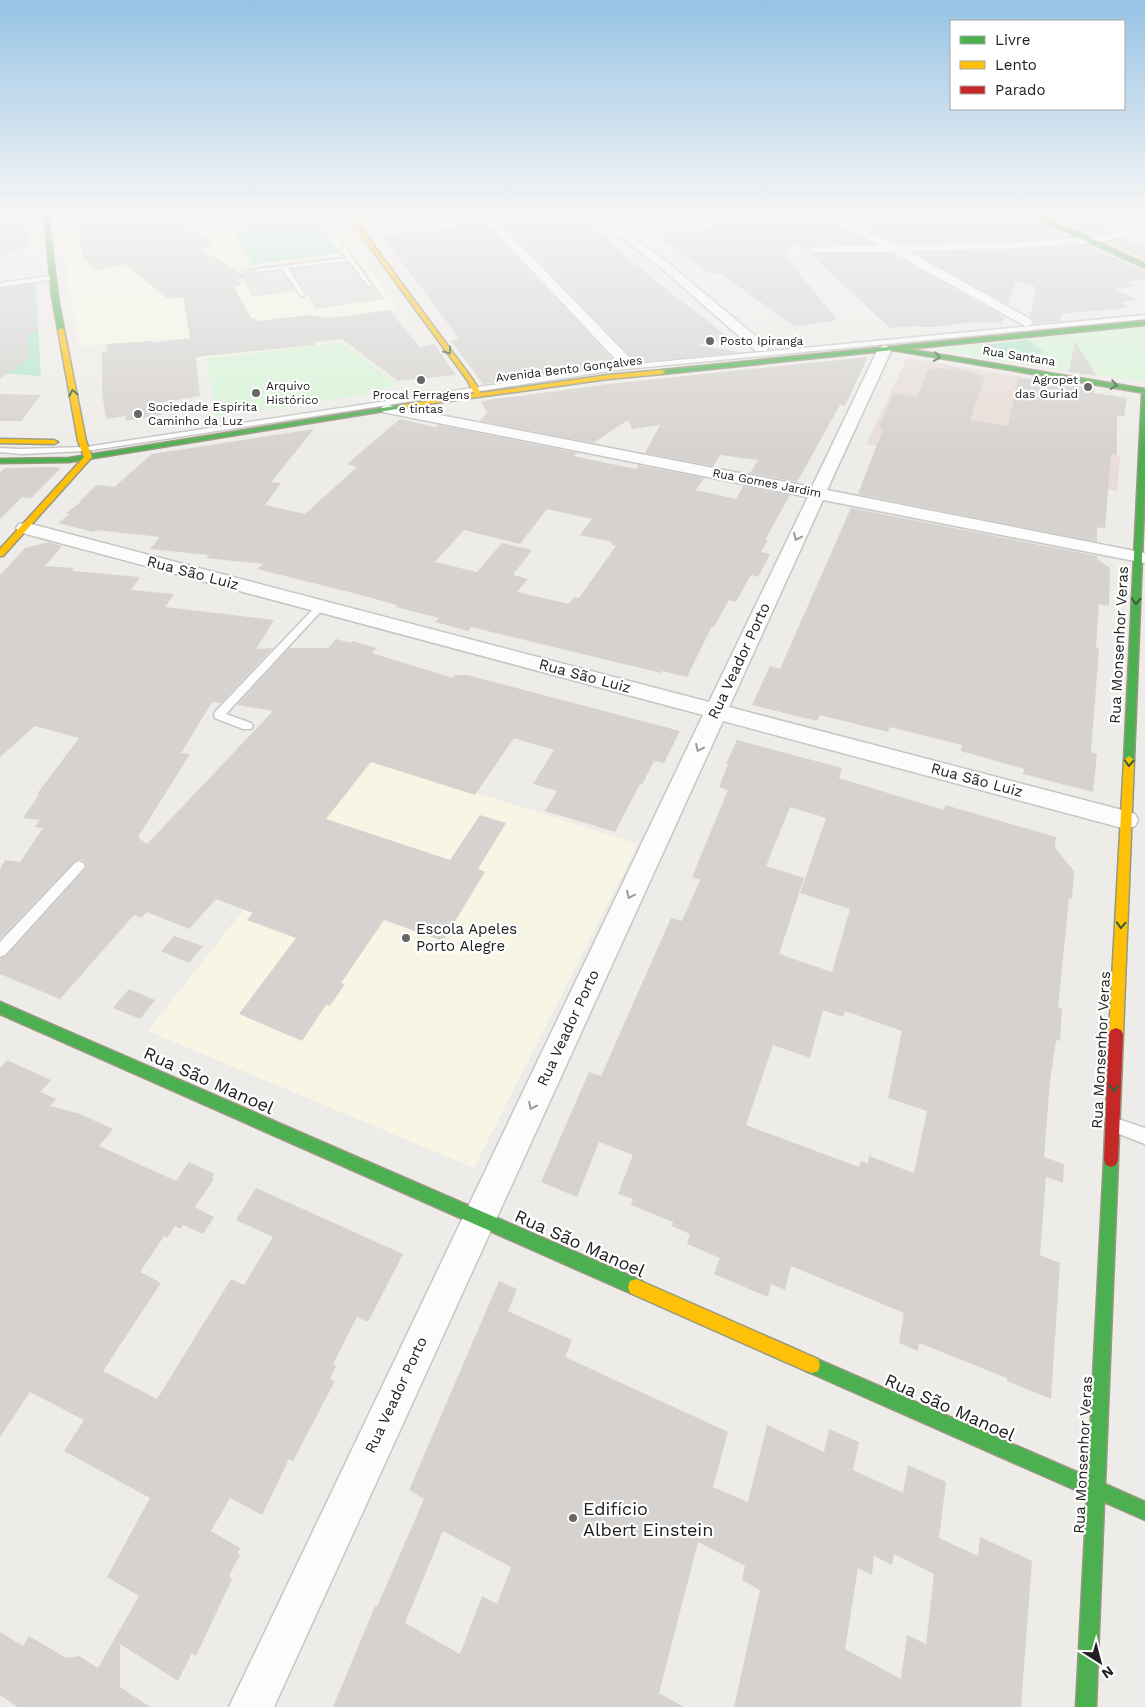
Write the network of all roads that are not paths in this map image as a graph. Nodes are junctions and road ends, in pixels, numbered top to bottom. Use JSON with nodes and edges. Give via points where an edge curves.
{"nodes":[{"id":1,"x":54,"y":293,"type":"edge"},
{"id":2,"x":396,"y":293,"type":"edge"},
{"id":3,"x":559,"y":293,"type":"edge"},
{"id":4,"x":696,"y":293,"type":"edge"},
{"id":5,"x":972,"y":293,"type":"edge"},
{"id":6,"x":1145,"y":312,"type":"edge"},
{"id":7,"x":1145,"y":317,"type":"edge"},
{"id":8,"x":1027,"y":323,"type":"junction"},
{"id":9,"x":1145,"y":323,"type":"edge"},
{"id":10,"x":760,"y":348,"type":"junction"},
{"id":11,"x":832,"y":348,"type":"junction"},
{"id":12,"x":887,"y":349,"type":"junction"},
{"id":13,"x":624,"y":360,"type":"junction"},
{"id":14,"x":770,"y":360,"type":"junction"},
{"id":15,"x":474,"y":388,"type":"junction"},
{"id":16,"x":1145,"y":393,"type":"edge"},
{"id":17,"x":388,"y":409,"type":"junction"},
{"id":18,"x":0,"y":441,"type":"edge"},
{"id":19,"x":85,"y":449,"type":"junction"},
{"id":20,"x":0,"y":450,"type":"edge"},
{"id":21,"x":15,"y":452,"type":"junction"},
{"id":22,"x":0,"y":461,"type":"edge"},
{"id":23,"x":818,"y":493,"type":"junction"},
{"id":24,"x":25,"y":528,"type":"junction"},
{"id":25,"x":0,"y":554,"type":"edge"},
{"id":26,"x":1141,"y":557,"type":"edge"},
{"id":27,"x":321,"y":606,"type":"junction"},
{"id":28,"x":716,"y":711,"type":"junction"},
{"id":29,"x":247,"y":726,"type":"dead end"},
{"id":30,"x":1131,"y":821,"type":"junction"},
{"id":31,"x":79,"y":866,"type":"dead end"},
{"id":32,"x":0,"y":951,"type":"edge"},
{"id":33,"x":0,"y":1008,"type":"edge"},
{"id":34,"x":1113,"y":1124,"type":"junction"},
{"id":35,"x":1145,"y":1136,"type":"edge"},
{"id":36,"x":479,"y":1218,"type":"junction"},
{"id":37,"x":1096,"y":1490,"type":"junction"},
{"id":38,"x":1145,"y":1511,"type":"edge"},
{"id":39,"x":250,"y":1707,"type":"edge"},
{"id":40,"x":1086,"y":1707,"type":"edge"}],
"edges":[{"from":19,"to":1,"type":"street","one_way":true},
{"from":2,"to":15,"type":"street","one_way":true},
{"from":3,"to":13,"type":"street"},
{"from":4,"to":10,"type":"street"},
{"from":5,"to":8,"type":"street"},
{"from":6,"to":8,"type":"street","name":"Avenida Bento Gonçalves"},
{"from":7,"to":11,"type":"lane"},
{"from":8,"to":10,"type":"street","name":"Avenida Bento Gonçalves"},
{"from":9,"to":12,"type":"street","name":"Avenida Bento Gonçalves"},
{"from":10,"to":11,"type":"lane"},
{"from":10,"to":13,"type":"street","name":"Avenida Bento Gonçalves"},
{"from":11,"to":14,"type":"lane"},
{"from":11,"to":15,"type":"lane","via":[[616,368]]},
{"from":12,"to":14,"type":"street","name":"Avenida Bento Gonçalves"},
{"from":12,"to":16,"type":"street","name":"Rua Santana","one_way":true},
{"from":12,"to":23,"type":"street","name":"Rua Veador Porto"},
{"from":13,"to":15,"type":"street","name":"Avenida Bento Gonçalves"},
{"from":14,"to":15,"type":"street","name":"Avenida Bento Gonçalves"},
{"from":15,"to":17,"type":"street","name":"Avenida Bento Gonçalves"},
{"from":15,"to":19,"type":"street","name":"Avenida Bento Gonçalves"},
{"from":16,"to":26,"type":"street","name":"Rua Monsenhor Veras"},
{"from":17,"to":19,"type":"street","name":"Avenida Bento Gonçalves"},
{"from":17,"to":23,"type":"street","name":"Rua Gomes Jardim"},
{"from":18,"to":19,"type":"street","name":"Avenida Bento Gonçalves","via":[[47,442]]},
{"from":19,"to":21,"type":"lane"},
{"from":19,"to":21,"type":"lane"},
{"from":19,"to":22,"type":"street","name":"Avenida Bento Gonçalves","via":[[69,460]]},
{"from":19,"to":24,"type":"street"},
{"from":20,"to":21,"type":"lane"},
{"from":23,"to":26,"type":"street","name":"Rua Gomes Jardim"},
{"from":23,"to":28,"type":"street","name":"Rua Veador Porto","one_way":true},
{"from":24,"to":25,"type":"street"},
{"from":24,"to":27,"type":"street","name":"Rua São Luiz"},
{"from":26,"to":30,"type":"street","name":"Rua Monsenhor Veras","one_way":true},
{"from":27,"to":28,"type":"street","name":"Rua São Luiz"},
{"from":27,"to":29,"type":"lane","via":[[219,715]]},
{"from":28,"to":30,"type":"street","name":"Rua São Luiz"},
{"from":28,"to":36,"type":"street","name":"Rua Veador Porto","one_way":true},
{"from":30,"to":34,"type":"street","name":"Rua Monsenhor Veras","one_way":true},
{"from":31,"to":32,"type":"lane"},
{"from":33,"to":36,"type":"street","name":"Rua São Manoel"},
{"from":34,"to":35,"type":"lane"},
{"from":34,"to":37,"type":"street","name":"Rua Monsenhor Veras"},
{"from":36,"to":37,"type":"street","name":"Rua São Manoel"},
{"from":36,"to":39,"type":"street","name":"Rua Veador Porto"},
{"from":37,"to":38,"type":"street","name":"Rua São Manoel"},
{"from":37,"to":40,"type":"street","name":"Rua Monsenhor Veras"}]}
